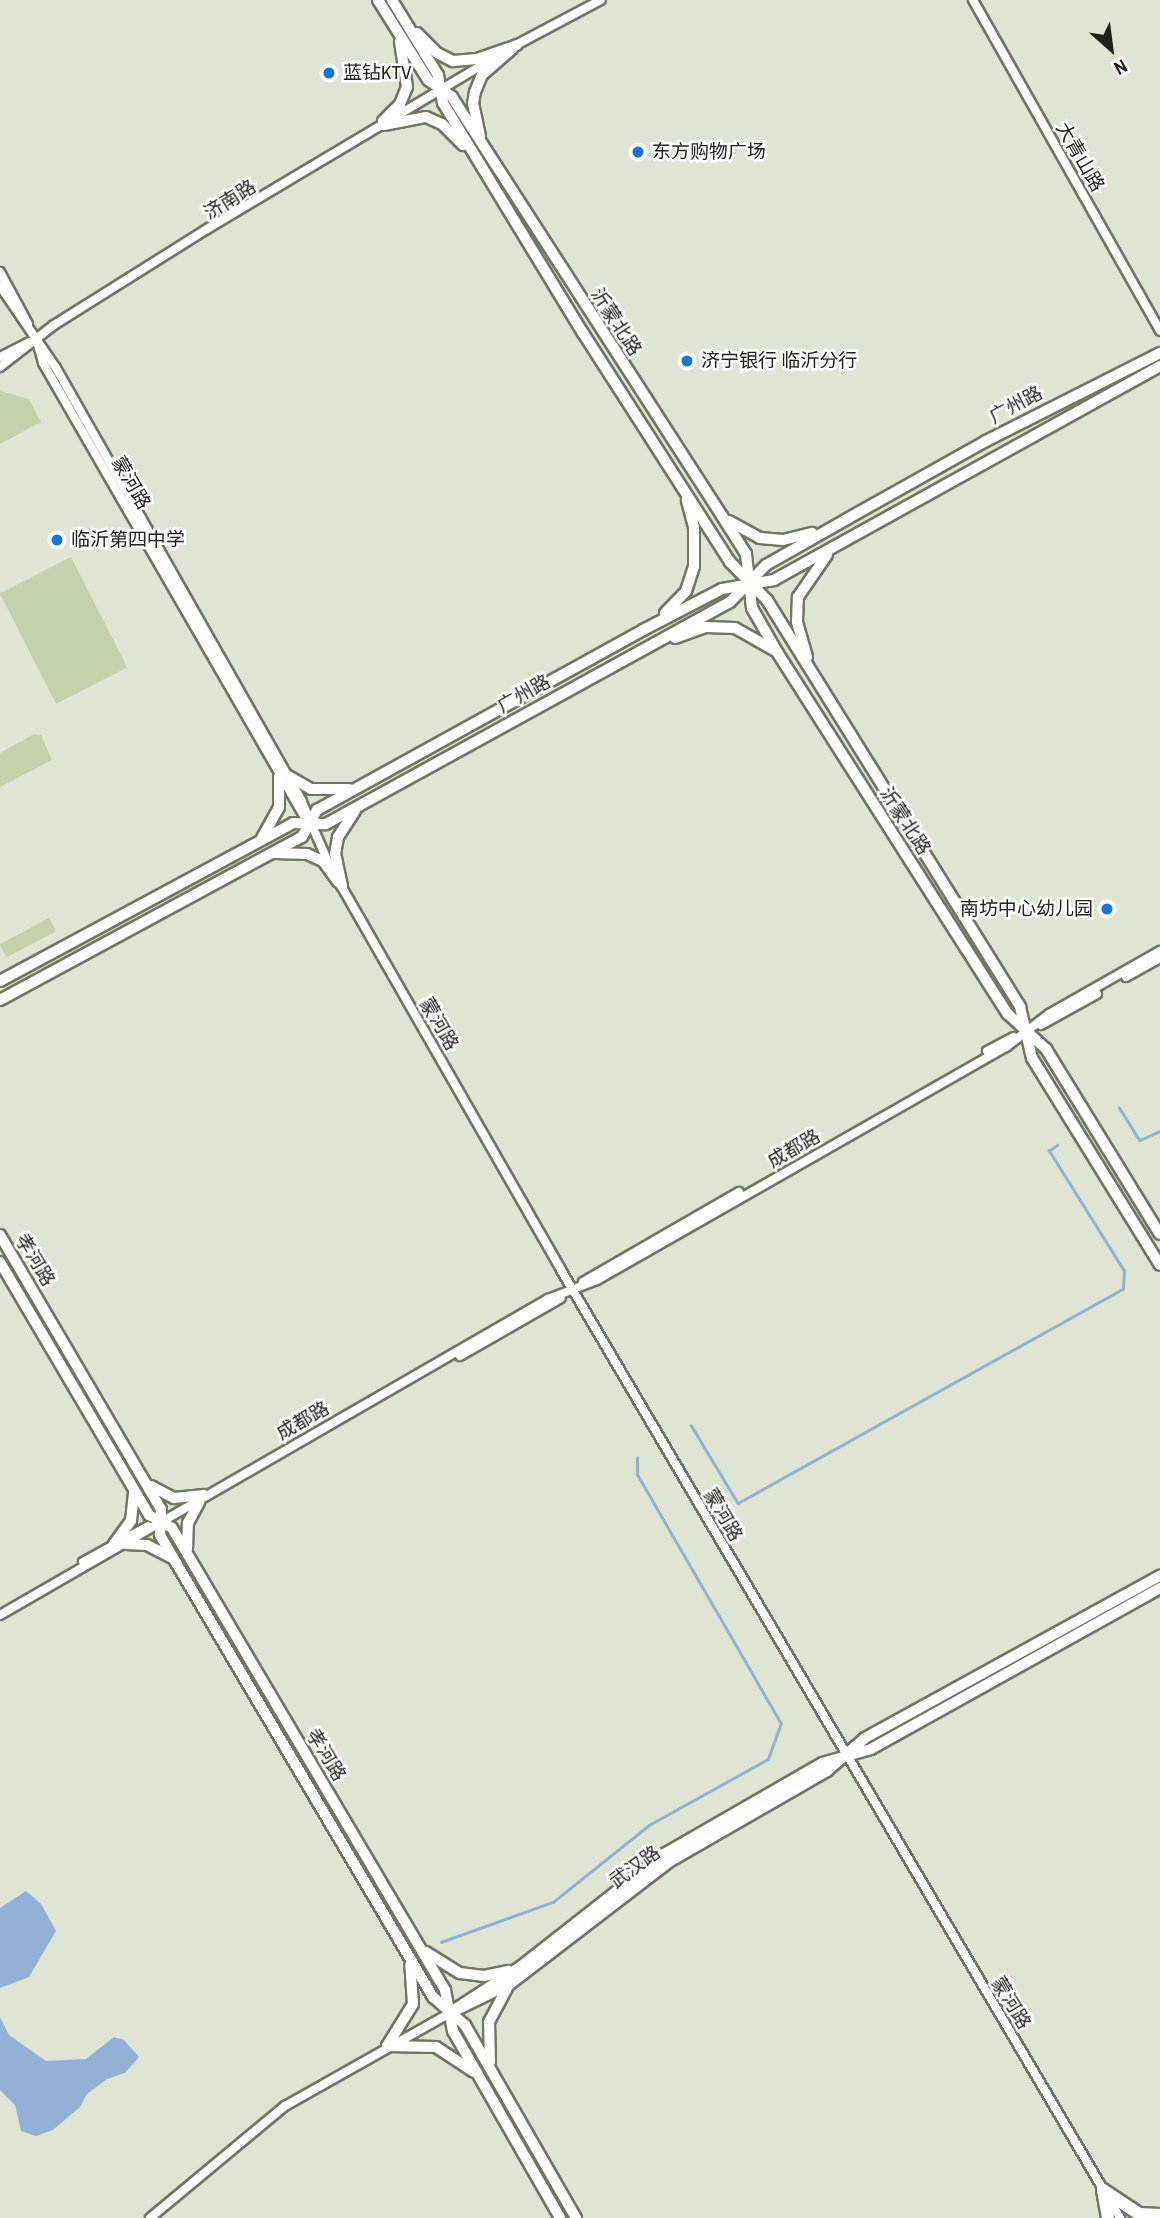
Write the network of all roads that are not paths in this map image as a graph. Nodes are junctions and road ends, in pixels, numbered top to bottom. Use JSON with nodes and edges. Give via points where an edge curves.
{"nodes":[{"id":1,"x":378,"y":0,"type":"edge"},
{"id":2,"x":392,"y":0,"type":"edge"},
{"id":3,"x":601,"y":0,"type":"edge"},
{"id":4,"x":973,"y":0,"type":"edge"},
{"id":5,"x":398,"y":20,"type":"junction"},
{"id":6,"x":517,"y":45,"type":"junction"},
{"id":7,"x":439,"y":86,"type":"junction"},
{"id":8,"x":383,"y":123,"type":"junction"},
{"id":9,"x":482,"y":157,"type":"junction"},
{"id":10,"x":0,"y":272,"type":"edge"},
{"id":11,"x":0,"y":286,"type":"edge"},
{"id":12,"x":1160,"y":331,"type":"edge"},
{"id":13,"x":36,"y":339,"type":"junction"},
{"id":14,"x":1160,"y":353,"type":"edge"},
{"id":15,"x":0,"y":357,"type":"edge"},
{"id":16,"x":1160,"y":366,"type":"edge"},
{"id":17,"x":0,"y":367,"type":"edge"},
{"id":18,"x":685,"y":491,"type":"junction"},
{"id":19,"x":722,"y":516,"type":"junction"},
{"id":20,"x":847,"y":519,"type":"junction"},
{"id":21,"x":856,"y":533,"type":"junction"},
{"id":22,"x":750,"y":583,"type":"junction"},
{"id":23,"x":643,"y":630,"type":"junction"},
{"id":24,"x":649,"y":646,"type":"junction"},
{"id":25,"x":777,"y":652,"type":"junction"},
{"id":26,"x":814,"y":677,"type":"junction"},
{"id":27,"x":282,"y":775,"type":"junction"},
{"id":28,"x":355,"y":788,"type":"junction"},
{"id":29,"x":359,"y":805,"type":"junction"},
{"id":30,"x":309,"y":822,"type":"junction"},
{"id":31,"x":261,"y":840,"type":"junction"},
{"id":32,"x":273,"y":853,"type":"junction"},
{"id":33,"x":342,"y":886,"type":"junction"},
{"id":34,"x":1160,"y":951,"type":"edge"},
{"id":35,"x":1160,"y":958,"type":"edge"},
{"id":36,"x":0,"y":981,"type":"edge"},
{"id":37,"x":0,"y":1000,"type":"edge"},
{"id":38,"x":1029,"y":1030,"type":"junction"},
{"id":39,"x":1160,"y":1234,"type":"edge"},
{"id":40,"x":0,"y":1235,"type":"edge"},
{"id":41,"x":0,"y":1262,"type":"edge"},
{"id":42,"x":1160,"y":1265,"type":"edge"},
{"id":43,"x":573,"y":1290,"type":"junction"},
{"id":44,"x":146,"y":1483,"type":"junction"},
{"id":45,"x":134,"y":1490,"type":"junction"},
{"id":46,"x":202,"y":1498,"type":"junction"},
{"id":47,"x":160,"y":1521,"type":"junction"},
{"id":48,"x":120,"y":1544,"type":"junction"},
{"id":49,"x":188,"y":1555,"type":"junction"},
{"id":50,"x":175,"y":1561,"type":"junction"},
{"id":51,"x":1160,"y":1576,"type":"edge"},
{"id":52,"x":1160,"y":1588,"type":"edge"},
{"id":53,"x":0,"y":1609,"type":"edge"},
{"id":54,"x":0,"y":1615,"type":"edge"},
{"id":55,"x":844,"y":1754,"type":"junction"},
{"id":56,"x":419,"y":1947,"type":"junction"},
{"id":57,"x":408,"y":1955,"type":"junction"},
{"id":58,"x":520,"y":1967,"type":"junction"},
{"id":59,"x":510,"y":1984,"type":"junction"},
{"id":60,"x":450,"y":2013,"type":"junction"},
{"id":61,"x":387,"y":2046,"type":"junction"},
{"id":62,"x":492,"y":2071,"type":"junction"},
{"id":63,"x":478,"y":2074,"type":"junction"},
{"id":64,"x":1103,"y":2190,"type":"junction"},
{"id":65,"x":1160,"y":2215,"type":"edge"},
{"id":66,"x":150,"y":2218,"type":"edge"},
{"id":67,"x":561,"y":2218,"type":"edge"},
{"id":68,"x":576,"y":2218,"type":"edge"},
{"id":69,"x":1108,"y":2218,"type":"edge"},
{"id":70,"x":1120,"y":2218,"type":"edge"}],
"edges":[{"from":1,"to":5,"type":"main road","name":"沂蒙北路"},
{"from":2,"to":5,"type":"main road","name":"沂蒙北路"},
{"from":3,"to":6,"type":"street","name":"济南路"},
{"from":4,"to":12,"type":"street","name":"大青山路"},
{"from":5,"to":6,"type":"main road","via":[[453,61],[477,59]]},
{"from":5,"to":7,"type":"main road","name":"沂蒙北路","via":[[438,75]]},
{"from":5,"to":8,"type":"main road","via":[[407,87],[400,104]]},
{"from":6,"to":7,"type":"street","name":"济南路"},
{"from":6,"to":9,"type":"main road","via":[[482,75],[475,92]]},
{"from":7,"to":8,"type":"street","name":"济南路"},
{"from":7,"to":9,"type":"main road","name":"沂蒙北路","via":[[443,103]]},
{"from":8,"to":9,"type":"main road","via":[[426,117],[442,124]]},
{"from":8,"to":13,"type":"street","name":"济南路"},
{"from":9,"to":18,"type":"main road","name":"沂蒙北路"},
{"from":9,"to":19,"type":"main road","name":"沂蒙北路"},
{"from":10,"to":13,"type":"street","name":"蒙河路"},
{"from":11,"to":13,"type":"street","name":"蒙河路"},
{"from":13,"to":15,"type":"street","name":"济南路"},
{"from":13,"to":17,"type":"street","name":"济南路"},
{"from":13,"to":27,"type":"street","name":"蒙河路","via":[[43,363]]},
{"from":14,"to":20,"type":"main road","name":"广州路","via":[[986,441]]},
{"from":16,"to":21,"type":"main road","name":"广州路"},
{"from":18,"to":22,"type":"main road","name":"沂蒙北路","via":[[730,562]]},
{"from":18,"to":23,"type":"main road","via":[[694,527],[694,566],[686,592]]},
{"from":19,"to":20,"type":"main road","via":[[760,538],[783,540]]},
{"from":19,"to":22,"type":"main road","name":"沂蒙北路","via":[[746,554]]},
{"from":20,"to":22,"type":"main road","name":"广州路","via":[[766,565]]},
{"from":21,"to":22,"type":"main road","name":"广州路","via":[[774,580]]},
{"from":21,"to":26,"type":"main road","via":[[821,560],[797,597],[797,622]]},
{"from":22,"to":23,"type":"main road","name":"广州路","via":[[722,589]]},
{"from":22,"to":24,"type":"main road","name":"广州路","via":[[730,602]]},
{"from":22,"to":25,"type":"main road","name":"沂蒙北路","via":[[752,608]]},
{"from":22,"to":26,"type":"main road","name":"沂蒙北路","via":[[767,600]]},
{"from":23,"to":28,"type":"main road","name":"广州路"},
{"from":24,"to":25,"type":"main road","via":[[706,627],[735,628]]},
{"from":24,"to":29,"type":"main road","name":"广州路"},
{"from":25,"to":38,"type":"main road","name":"沂蒙北路","via":[[1008,1014]]},
{"from":26,"to":38,"type":"main road","name":"沂蒙北路","via":[[1020,1007]]},
{"from":27,"to":28,"type":"main road","via":[[311,789]]},
{"from":27,"to":30,"type":"street","name":"蒙河路"},
{"from":27,"to":31,"type":"main road","via":[[279,807]]},
{"from":28,"to":30,"type":"main road","name":"广州路","via":[[317,810]]},
{"from":29,"to":30,"type":"main road","name":"广州路","via":[[326,824]]},
{"from":29,"to":33,"type":"main road","via":[[338,836],[335,854]]},
{"from":30,"to":31,"type":"main road","name":"广州路","via":[[293,823]]},
{"from":30,"to":32,"type":"main road","name":"广州路","via":[[302,837]]},
{"from":30,"to":33,"type":"street","name":"蒙河路"},
{"from":31,"to":36,"type":"main road","name":"广州路"},
{"from":32,"to":33,"type":"main road","via":[[307,854],[323,861]]},
{"from":32,"to":37,"type":"main road","name":"广州路"},
{"from":33,"to":43,"type":"street","name":"蒙河路"},
{"from":34,"to":38,"type":"street","name":"成都路"},
{"from":35,"to":38,"type":"street","name":"成都路"},
{"from":38,"to":39,"type":"main road","name":"沂蒙北路","via":[[1046,1049]]},
{"from":38,"to":42,"type":"main road","name":"沂蒙北路","via":[[1032,1058]]},
{"from":38,"to":43,"type":"street","name":"成都路"},
{"from":40,"to":44,"type":"main road","name":"孝河路"},
{"from":41,"to":45,"type":"main road","name":"孝河路"},
{"from":43,"to":46,"type":"street","name":"成都路","via":[[548,1299]]},
{"from":43,"to":55,"type":"street","name":"蒙河路"},
{"from":44,"to":46,"type":"main road","via":[[174,1498]]},
{"from":44,"to":47,"type":"main road","name":"孝河路","via":[[161,1509]]},
{"from":45,"to":47,"type":"main road","name":"孝河路","via":[[149,1515]]},
{"from":45,"to":48,"type":"main road","via":[[131,1521]]},
{"from":46,"to":47,"type":"street","name":"成都路"},
{"from":46,"to":49,"type":"main road","via":[[188,1523]]},
{"from":47,"to":48,"type":"street","name":"成都路"},
{"from":47,"to":49,"type":"main road","name":"孝河路","via":[[173,1528]]},
{"from":47,"to":50,"type":"main road","name":"孝河路","via":[[160,1535]]},
{"from":48,"to":50,"type":"main road","via":[[147,1545]]},
{"from":48,"to":53,"type":"street","name":"成都路"},
{"from":48,"to":54,"type":"street","name":"成都路"},
{"from":49,"to":56,"type":"main road","name":"孝河路"},
{"from":50,"to":57,"type":"main road","name":"孝河路"},
{"from":51,"to":55,"type":"main road","name":"武汉路","via":[[864,1738]]},
{"from":52,"to":55,"type":"main road","name":"武汉路","via":[[871,1749]]},
{"from":55,"to":58,"type":"main road","name":"武汉路","via":[[664,1854]]},
{"from":55,"to":59,"type":"main road","name":"武汉路","via":[[827,1771],[669,1862]]},
{"from":55,"to":64,"type":"street","name":"蒙河路"},
{"from":56,"to":58,"type":"main road","via":[[460,1973],[484,1976]]},
{"from":56,"to":60,"type":"main road","name":"孝河路","via":[[445,1990]]},
{"from":57,"to":60,"type":"main road","name":"孝河路","via":[[433,1997]]},
{"from":57,"to":61,"type":"main road","via":[[413,2004]]},
{"from":58,"to":60,"type":"main road","name":"武汉路"},
{"from":59,"to":60,"type":"main road","name":"武汉路"},
{"from":59,"to":62,"type":"main road","via":[[489,2022],[486,2044]]},
{"from":60,"to":61,"type":"street","name":"武汉路"},
{"from":60,"to":62,"type":"main road","name":"孝河路","via":[[465,2025]]},
{"from":60,"to":63,"type":"main road","name":"孝河路","via":[[453,2031]]},
{"from":61,"to":63,"type":"main road","via":[[436,2047]]},
{"from":61,"to":66,"type":"street","name":"武汉路","via":[[285,2105]]},
{"from":62,"to":68,"type":"main road","name":"孝河路"},
{"from":63,"to":67,"type":"main road","name":"孝河路"},
{"from":64,"to":65,"type":"highway","via":[[1139,2214]]},
{"from":64,"to":69,"type":"highway"},
{"from":64,"to":70,"type":"street","name":"蒙河路"}]}
